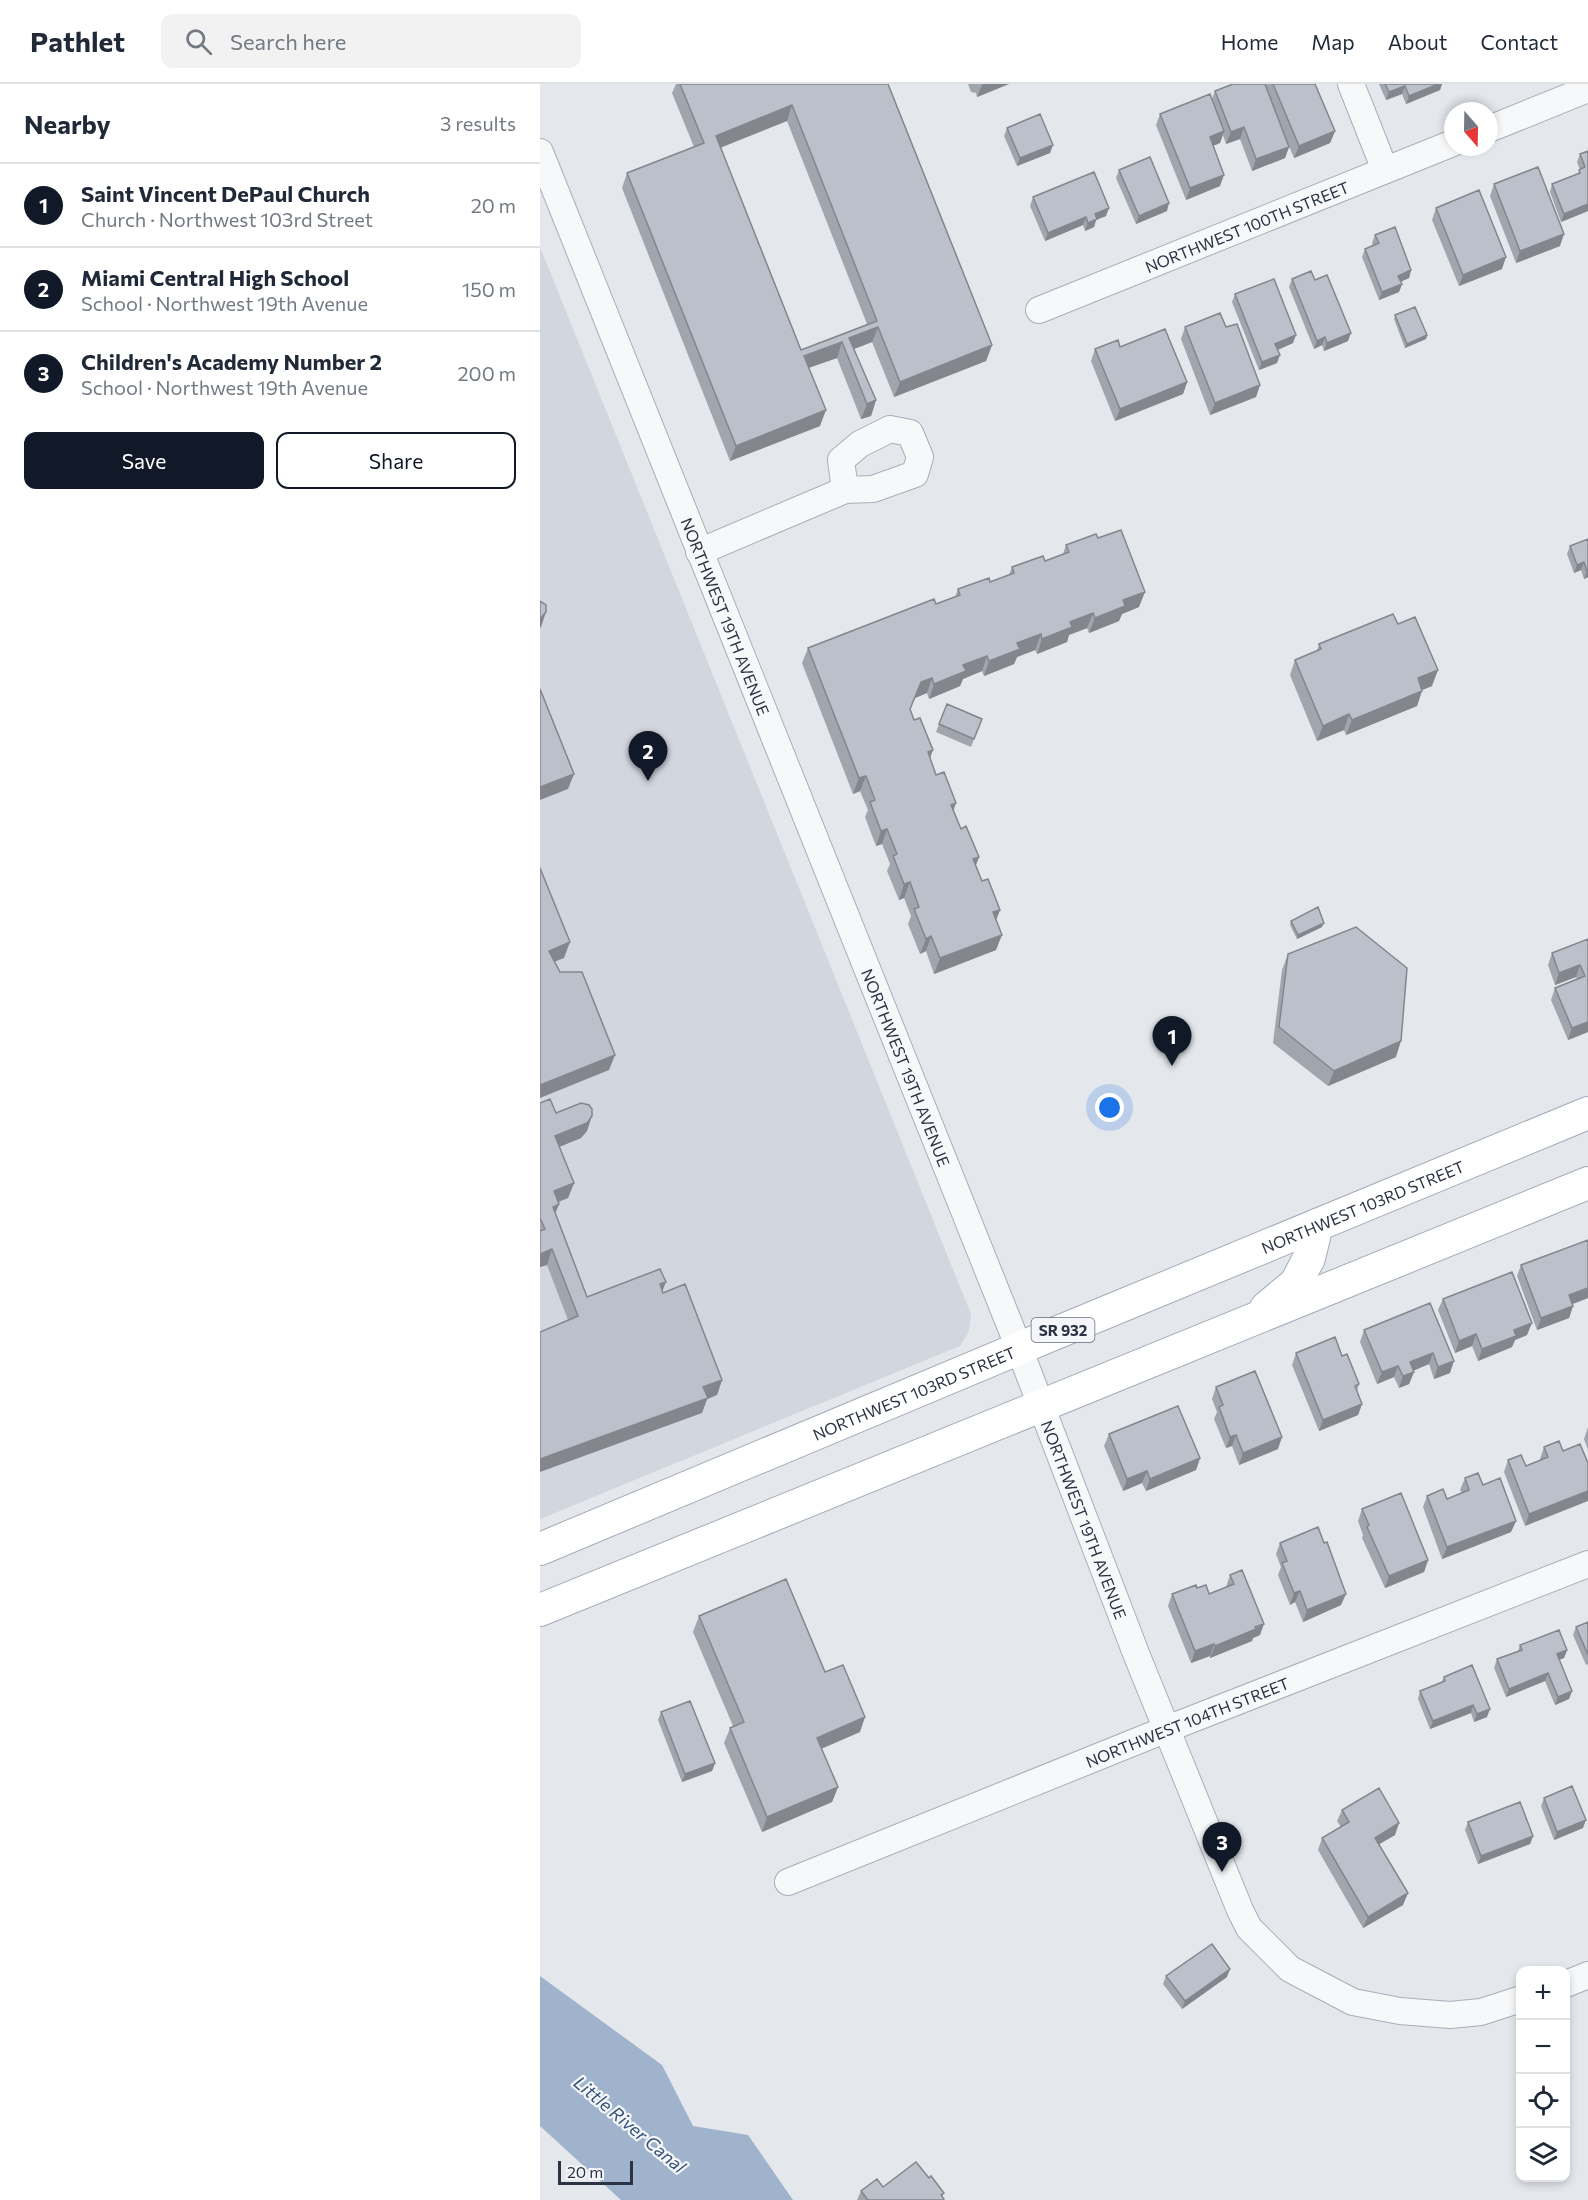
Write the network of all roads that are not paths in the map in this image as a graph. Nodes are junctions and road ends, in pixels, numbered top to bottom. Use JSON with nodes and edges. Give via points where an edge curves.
{"nodes":[{"id":1,"x":1351,"y":84,"type":"edge"},
{"id":2,"x":1588,"y":89,"type":"edge"},
{"id":3,"x":1498,"y":125,"type":"edge"},
{"id":4,"x":1444,"y":147,"type":"edge"},
{"id":5,"x":540,"y":152,"type":"edge"},
{"id":6,"x":1385,"y":170,"type":"junction"},
{"id":7,"x":1039,"y":310,"type":"dead end"},
{"id":8,"x":845,"y":490,"type":"dead end"},
{"id":9,"x":699,"y":552,"type":"junction"},
{"id":10,"x":1588,"y":1113,"type":"edge"},
{"id":11,"x":1588,"y":1184,"type":"edge"},
{"id":12,"x":1317,"y":1225,"type":"junction"},
{"id":13,"x":1247,"y":1324,"type":"junction"},
{"id":14,"x":1019,"y":1348,"type":"junction"},
{"id":15,"x":1042,"y":1407,"type":"junction"},
{"id":16,"x":540,"y":1549,"type":"edge"},
{"id":17,"x":1588,"y":1564,"type":"edge"},
{"id":18,"x":540,"y":1610,"type":"edge"},
{"id":19,"x":1167,"y":1729,"type":"junction"},
{"id":20,"x":788,"y":1882,"type":"dead end"},
{"id":21,"x":1588,"y":1975,"type":"edge"},
{"id":22,"x":1570,"y":1982,"type":"edge"},
{"id":23,"x":1516,"y":2001,"type":"edge"}],
"edges":[{"from":1,"to":6,"type":"street"},
{"from":2,"to":3,"type":"street"},
{"from":4,"to":6,"type":"street","name":"NORTHWEST 100TH STREET"},
{"from":5,"to":9,"type":"street","name":"NORTHWEST 19TH AVENUE"},
{"from":6,"to":7,"type":"street","name":"NORTHWEST 100TH STREET"},
{"from":8,"to":9,"type":"street"},
{"from":9,"to":14,"type":"street","name":"NORTHWEST 19TH AVENUE"},
{"from":10,"to":12,"type":"main road","name":"NORTHWEST 103RD STREET","number":"SR 932"},
{"from":11,"to":13,"type":"main road"},
{"from":12,"to":13,"type":"main road","via":[[1309,1258],[1296,1283]]},
{"from":12,"to":14,"type":"main road","name":"NORTHWEST 103RD STREET","number":"SR 932"},
{"from":13,"to":15,"type":"main road"},
{"from":14,"to":15,"type":"street","name":"NORTHWEST 19TH AVENUE"},
{"from":14,"to":16,"type":"main road","name":"NORTHWEST 103RD STREET","number":"SR 932"},
{"from":15,"to":18,"type":"main road"},
{"from":15,"to":19,"type":"street","name":"NORTHWEST 19TH AVENUE"},
{"from":17,"to":19,"type":"street","name":"NORTHWEST 104TH STREET"},
{"from":19,"to":20,"type":"street","name":"NORTHWEST 104TH STREET"},
{"from":19,"to":23,"type":"street","name":"NORTHWEST 19TH AVENUE","via":[[1249,1928],[1290,1969],[1353,2002],[1400,2012],[1481,2012]]},
{"from":21,"to":22,"type":"street"}]}
